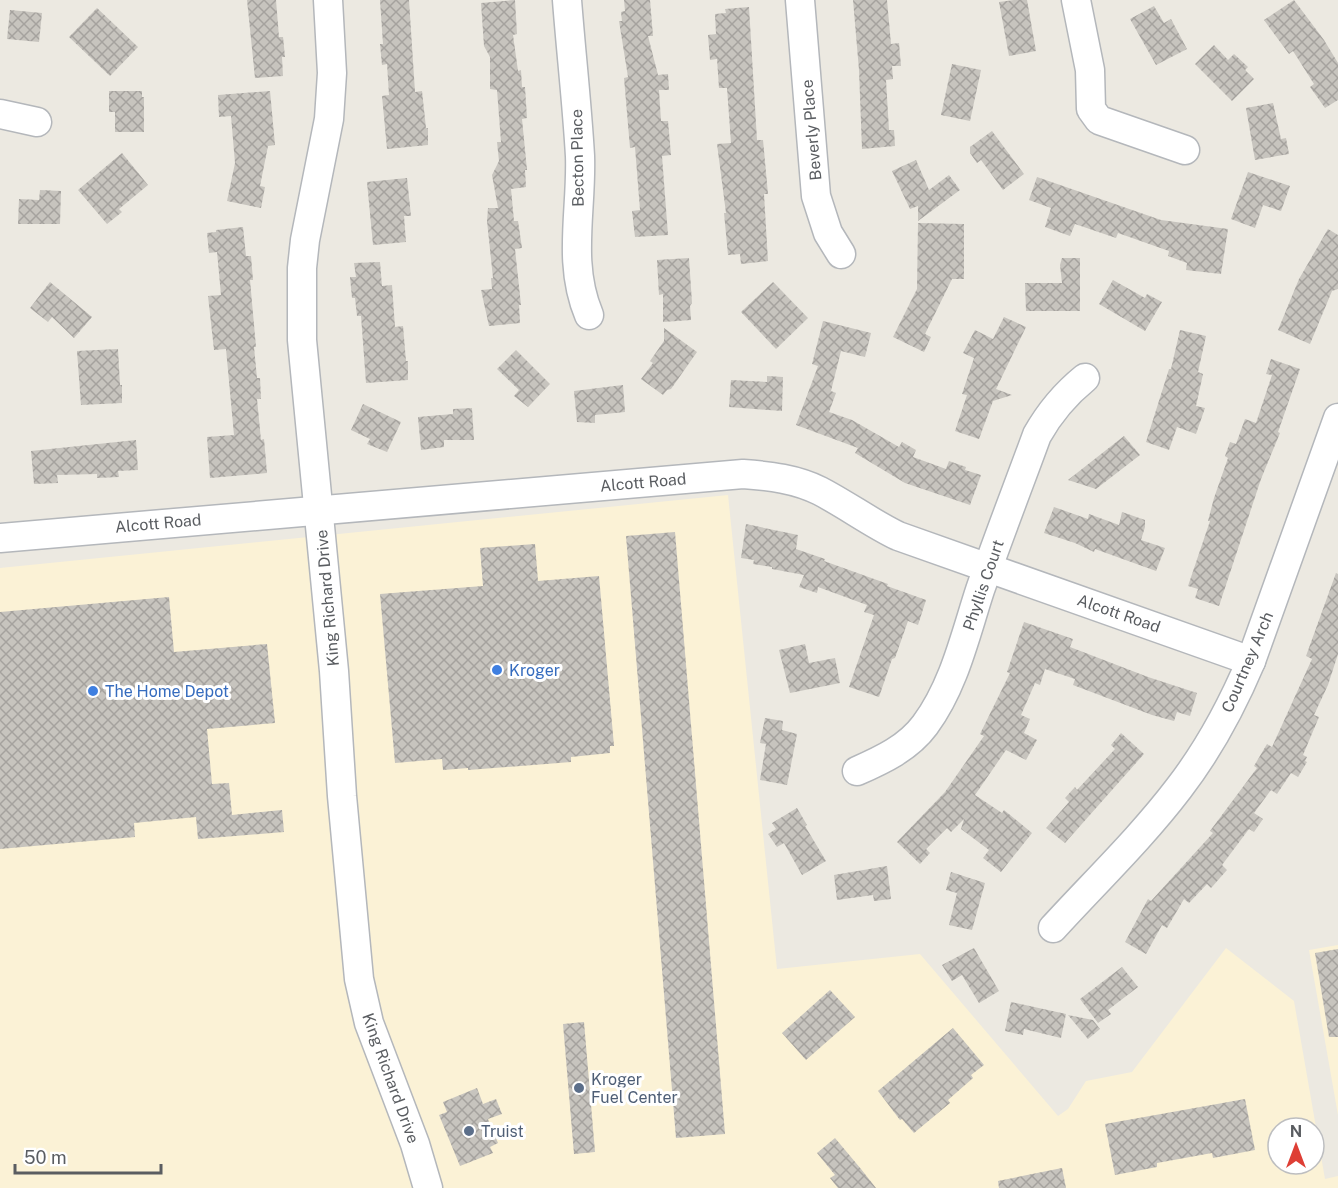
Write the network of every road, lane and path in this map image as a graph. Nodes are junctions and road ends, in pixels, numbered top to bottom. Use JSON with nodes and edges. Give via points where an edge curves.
{"nodes":[{"id":1,"x":328,"y":0,"type":"edge"},
{"id":2,"x":567,"y":0,"type":"edge"},
{"id":3,"x":800,"y":0,"type":"edge"},
{"id":4,"x":1076,"y":0,"type":"edge"},
{"id":5,"x":0,"y":114,"type":"edge"},
{"id":6,"x":37,"y":122,"type":"dead end"},
{"id":7,"x":1185,"y":150,"type":"dead end"},
{"id":8,"x":841,"y":254,"type":"dead end"},
{"id":9,"x":589,"y":315,"type":"dead end"},
{"id":10,"x":1085,"y":378,"type":"dead end"},
{"id":11,"x":1338,"y":418,"type":"edge"},
{"id":12,"x":319,"y":510,"type":"junction"},
{"id":13,"x":0,"y":538,"type":"edge"},
{"id":14,"x":989,"y":567,"type":"junction"},
{"id":15,"x":1251,"y":661,"type":"junction"},
{"id":16,"x":857,"y":771,"type":"dead end"},
{"id":17,"x":1053,"y":928,"type":"dead end"},
{"id":18,"x":428,"y":1188,"type":"edge"}],
"edges":[{"from":1,"to":12,"type":"street","name":"King Richard Drive","via":[[332,73],[329,118],[302,268],[302,340]]},
{"from":2,"to":9,"type":"street","name":"Becton Place","via":[[580,159],[576,270]]},
{"from":3,"to":8,"type":"street","name":"Beverly Place","via":[[816,196],[828,233]]},
{"from":4,"to":7,"type":"street","via":[[1090,70],[1094,116]]},
{"from":5,"to":6,"type":"street"},
{"from":10,"to":14,"type":"street","name":"Phyllis Court","via":[[1049,413],[1037,435]]},
{"from":11,"to":15,"type":"street","name":"Courtney Arch"},
{"from":12,"to":13,"type":"street","name":"Alcott Road"},
{"from":12,"to":14,"type":"street","name":"Alcott Road","via":[[743,474],[771,476],[820,491],[898,536]]},
{"from":12,"to":18,"type":"street","name":"King Richard Drive","via":[[359,979],[369,1023]]},
{"from":14,"to":15,"type":"street","name":"Alcott Road"},
{"from":14,"to":16,"type":"street","name":"Phyllis Court","via":[[963,646],[940,702],[924,727],[885,759]]},
{"from":15,"to":17,"type":"street","name":"Courtney Arch","via":[[1207,748],[1179,788]]}]}
